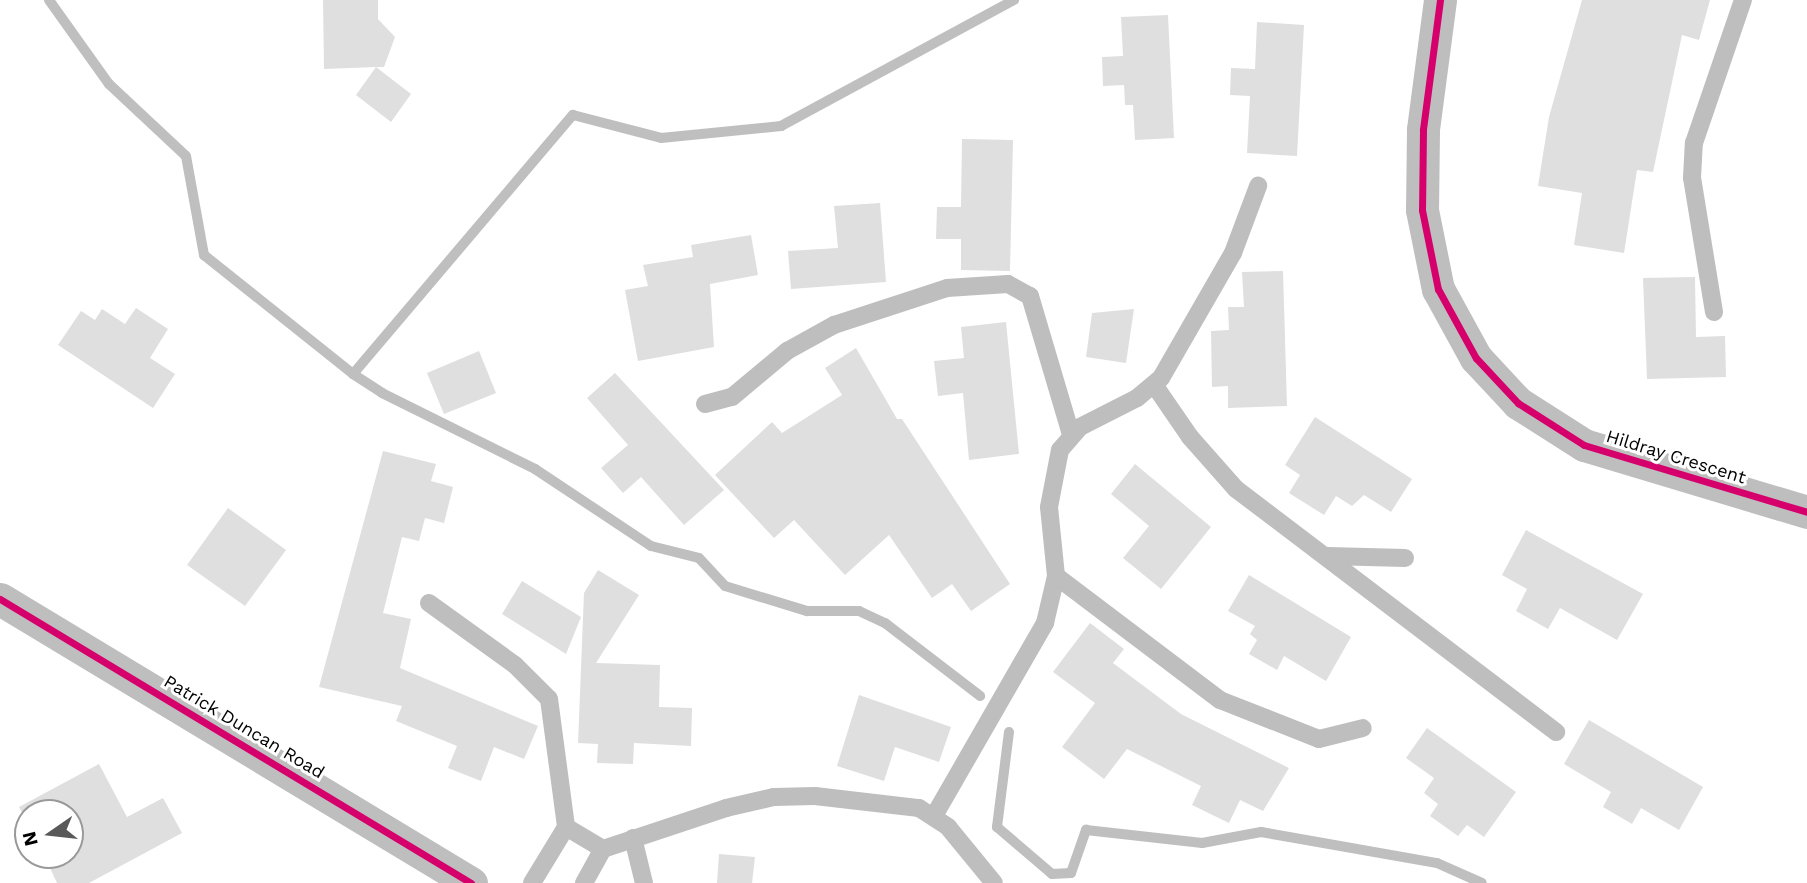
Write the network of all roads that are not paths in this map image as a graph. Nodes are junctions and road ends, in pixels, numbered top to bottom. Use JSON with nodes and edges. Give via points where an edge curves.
{"nodes":[{"id":1,"x":1440,"y":0,"type":"edge"},
{"id":2,"x":1743,"y":0,"type":"edge"},
{"id":3,"x":1258,"y":186,"type":"dead end"},
{"id":4,"x":1714,"y":312,"type":"dead end"},
{"id":5,"x":1155,"y":386,"type":"junction"},
{"id":6,"x":705,"y":404,"type":"dead end"},
{"id":7,"x":1070,"y":434,"type":"junction"},
{"id":8,"x":1807,"y":512,"type":"edge"},
{"id":9,"x":1328,"y":556,"type":"junction"},
{"id":10,"x":1405,"y":558,"type":"dead end"},
{"id":11,"x":1056,"y":576,"type":"junction"},
{"id":12,"x":0,"y":598,"type":"edge"},
{"id":13,"x":429,"y":603,"type":"dead end"},
{"id":14,"x":1363,"y":728,"type":"dead end"},
{"id":15,"x":1556,"y":732,"type":"dead end"},
{"id":16,"x":934,"y":816,"type":"junction"},
{"id":17,"x":566,"y":827,"type":"junction"},
{"id":18,"x":633,"y":838,"type":"junction"},
{"id":19,"x":603,"y":849,"type":"junction"},
{"id":20,"x":471,"y":883,"type":"edge"},
{"id":21,"x":531,"y":883,"type":"edge"},
{"id":22,"x":584,"y":883,"type":"edge"},
{"id":23,"x":644,"y":883,"type":"edge"},
{"id":24,"x":994,"y":883,"type":"edge"}],
"edges":[{"from":1,"to":8,"type":"street","name":"Hildray Crescent","via":[[1423,130],[1422,210],[1438,289],[1476,358],[1518,403],[1584,445]]},
{"from":2,"to":4,"type":"lane","via":[[1694,143],[1692,178]]},
{"from":3,"to":5,"type":"lane","via":[[1233,253]]},
{"from":5,"to":7,"type":"lane"},
{"from":5,"to":9,"type":"lane","via":[[1216,471]]},
{"from":6,"to":7,"type":"lane","via":[[732,397],[787,351],[834,325],[947,288],[1008,284],[1030,296]]},
{"from":7,"to":11,"type":"lane","via":[[1052,482]]},
{"from":9,"to":10,"type":"lane"},
{"from":9,"to":15,"type":"lane"},
{"from":11,"to":14,"type":"lane","via":[[1220,700],[1312,737]]},
{"from":11,"to":16,"type":"lane","via":[[1045,623]]},
{"from":12,"to":20,"type":"street","name":"Patrick Duncan Road"},
{"from":13,"to":17,"type":"lane","via":[[516,665],[549,699]]},
{"from":16,"to":18,"type":"lane","via":[[906,806],[774,797]]},
{"from":16,"to":24,"type":"lane"},
{"from":17,"to":19,"type":"lane"},
{"from":17,"to":21,"type":"lane"},
{"from":18,"to":19,"type":"lane"},
{"from":18,"to":23,"type":"lane"},
{"from":19,"to":22,"type":"lane"}]}
